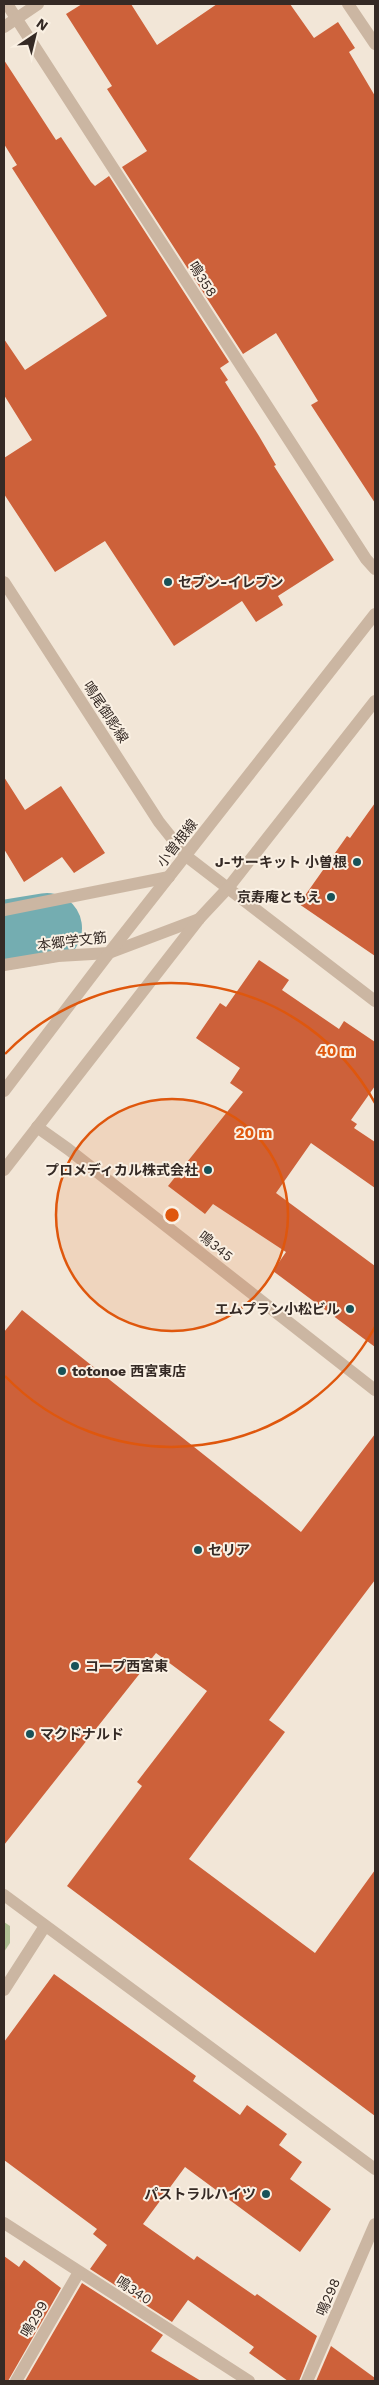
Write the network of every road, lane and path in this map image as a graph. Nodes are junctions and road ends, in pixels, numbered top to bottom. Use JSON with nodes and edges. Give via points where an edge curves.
{"nodes":[{"id":1,"x":7,"y":4,"type":"edge"},
{"id":2,"x":38,"y":4,"type":"edge"},
{"id":3,"x":348,"y":4,"type":"edge"},
{"id":4,"x":17,"y":18,"type":"junction"},
{"id":5,"x":4,"y":27,"type":"edge"},
{"id":6,"x":375,"y":44,"type":"edge"},
{"id":7,"x":375,"y":569,"type":"edge"},
{"id":8,"x":4,"y":582,"type":"edge"},
{"id":9,"x":375,"y":614,"type":"edge"},
{"id":10,"x":375,"y":701,"type":"edge"},
{"id":11,"x":186,"y":856,"type":"junction"},
{"id":12,"x":169,"y":877,"type":"junction"},
{"id":13,"x":228,"y":888,"type":"junction"},
{"id":14,"x":4,"y":910,"type":"edge"},
{"id":15,"x":199,"y":919,"type":"junction"},
{"id":16,"x":109,"y":953,"type":"junction"},
{"id":17,"x":4,"y":965,"type":"edge"},
{"id":18,"x":375,"y":1001,"type":"edge"},
{"id":19,"x":4,"y":1091,"type":"edge"},
{"id":20,"x":37,"y":1127,"type":"junction"},
{"id":21,"x":4,"y":1170,"type":"edge"},
{"id":22,"x":375,"y":1390,"type":"edge"},
{"id":23,"x":4,"y":1895,"type":"edge"},
{"id":24,"x":45,"y":1926,"type":"junction"},
{"id":25,"x":4,"y":1990,"type":"edge"},
{"id":26,"x":375,"y":2169,"type":"edge"},
{"id":27,"x":4,"y":2223,"type":"edge"},
{"id":28,"x":375,"y":2224,"type":"edge"},
{"id":29,"x":79,"y":2272,"type":"junction"},
{"id":30,"x":16,"y":2381,"type":"edge"},
{"id":31,"x":249,"y":2381,"type":"edge"},
{"id":32,"x":307,"y":2381,"type":"edge"}],
"edges":[{"from":1,"to":4,"type":"street","name":"鳴358"},
{"from":2,"to":4,"type":"street"},
{"from":3,"to":6,"type":"street"},
{"from":4,"to":5,"type":"street"},
{"from":4,"to":7,"type":"street","name":"鳴358"},
{"from":8,"to":11,"type":"street","name":"鳴尾御影線","via":[[159,822]]},
{"from":9,"to":11,"type":"street","name":"小曽根線"},
{"from":10,"to":13,"type":"street"},
{"from":11,"to":12,"type":"street","name":"小曽根線"},
{"from":11,"to":13,"type":"street","name":"鳴尾御影線"},
{"from":12,"to":14,"type":"street"},
{"from":12,"to":16,"type":"street","name":"小曽根線"},
{"from":13,"to":15,"type":"street"},
{"from":13,"to":18,"type":"street","name":"鳴尾御影線"},
{"from":15,"to":16,"type":"street","name":"本郷学文筋"},
{"from":15,"to":20,"type":"street"},
{"from":16,"to":17,"type":"street","name":"本郷学文筋","via":[[58,956]]},
{"from":16,"to":19,"type":"street","name":"小曽根線"},
{"from":20,"to":21,"type":"street"},
{"from":20,"to":22,"type":"street","name":"鳴345"},
{"from":23,"to":24,"type":"street"},
{"from":24,"to":25,"type":"street"},
{"from":24,"to":26,"type":"street"},
{"from":27,"to":29,"type":"street","name":"鳴340"},
{"from":28,"to":32,"type":"street","name":"鳴298"},
{"from":29,"to":30,"type":"street","name":"鳴299"},
{"from":29,"to":31,"type":"street","name":"鳴340"}]}
